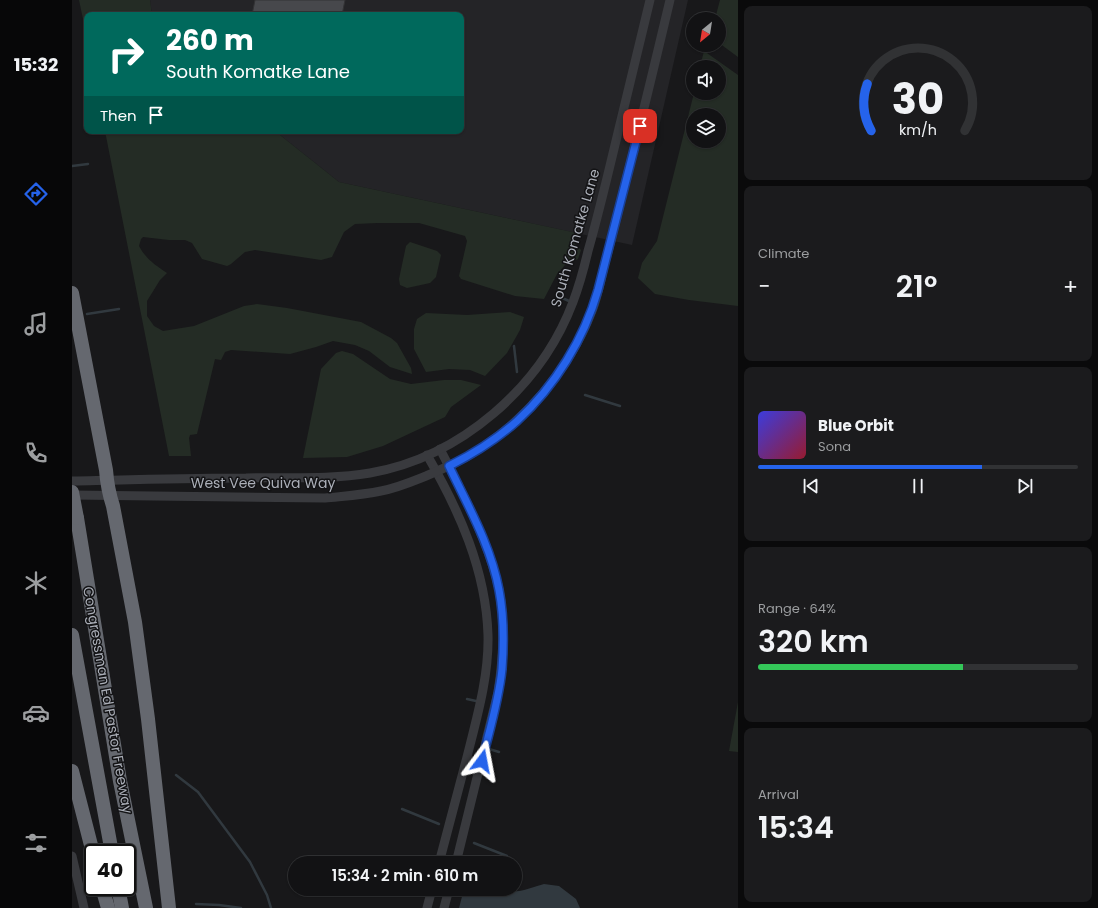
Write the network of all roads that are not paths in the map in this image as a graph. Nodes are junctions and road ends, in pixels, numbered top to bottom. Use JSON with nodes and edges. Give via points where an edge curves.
{"nodes":[{"id":1,"x":650,"y":0,"type":"edge"},
{"id":2,"x":670,"y":0,"type":"edge"},
{"id":3,"x":72,"y":293,"type":"edge"},
{"id":4,"x":440,"y":449,"type":"junction"},
{"id":5,"x":427,"y":455,"type":"junction"},
{"id":6,"x":449,"y":466,"type":"junction"},
{"id":7,"x":436,"y":472,"type":"junction"},
{"id":8,"x":107,"y":480,"type":"junction"},
{"id":9,"x":72,"y":481,"type":"edge"},
{"id":10,"x":72,"y":492,"type":"edge"},
{"id":11,"x":72,"y":495,"type":"edge"},
{"id":12,"x":109,"y":495,"type":"junction"},
{"id":13,"x":72,"y":635,"type":"edge"},
{"id":14,"x":72,"y":771,"type":"edge"},
{"id":15,"x":91,"y":844,"type":"edge"},
{"id":16,"x":110,"y":844,"type":"edge"},
{"id":17,"x":72,"y":856,"type":"edge"},
{"id":18,"x":441,"y":856,"type":"edge"},
{"id":19,"x":458,"y":856,"type":"edge"},
{"id":20,"x":105,"y":896,"type":"edge"},
{"id":21,"x":120,"y":896,"type":"edge"},
{"id":22,"x":430,"y":896,"type":"edge"},
{"id":23,"x":448,"y":896,"type":"edge"},
{"id":24,"x":84,"y":908,"type":"edge"},
{"id":25,"x":108,"y":908,"type":"edge"},
{"id":26,"x":122,"y":908,"type":"edge"},
{"id":27,"x":146,"y":908,"type":"edge"},
{"id":28,"x":169,"y":908,"type":"edge"},
{"id":29,"x":427,"y":908,"type":"edge"},
{"id":30,"x":444,"y":908,"type":"edge"}],
"edges":[{"from":1,"to":4,"type":"street","name":"South Komatke Lane","via":[[579,286],[565,321],[537,368],[512,396],[476,428]]},
{"from":2,"to":6,"type":"street","via":[[600,283],[584,330],[554,379],[522,416],[487,444]]},
{"from":3,"to":8,"type":"highway"},
{"from":4,"to":5,"type":"street","name":"South Komatke Lane"},
{"from":4,"to":6,"type":"street"},
{"from":5,"to":7,"type":"street"},
{"from":5,"to":8,"type":"street","name":"West Vee Quiva Way","via":[[403,464],[351,476]]},
{"from":6,"to":7,"type":"street","name":"West Vee Quiva Way"},
{"from":6,"to":19,"type":"street","via":[[491,559],[499,590],[502,650],[498,692]]},
{"from":7,"to":12,"type":"street","name":"West Vee Quiva Way","via":[[380,492],[325,498]]},
{"from":7,"to":18,"type":"street","via":[[472,547],[482,585],[488,634],[488,656],[482,696]]},
{"from":8,"to":9,"type":"street","name":"West Vee Quiva Way"},
{"from":8,"to":12,"type":"highway"},
{"from":10,"to":27,"type":"highway","name":"Congressman Ed Pastor Freeway","bridge":true,"via":[[120,781]]},
{"from":11,"to":12,"type":"street","name":"West Vee Quiva Way"},
{"from":12,"to":28,"type":"highway","via":[[134,622],[149,727]]},
{"from":13,"to":16,"type":"highway","name":"Congressman Ed Pastor Freeway"},
{"from":14,"to":15,"type":"highway"},
{"from":17,"to":24,"type":"street"},
{"from":20,"to":25,"type":"highway"},
{"from":21,"to":26,"type":"highway"},
{"from":22,"to":29,"type":"street"},
{"from":23,"to":30,"type":"street"}]}
